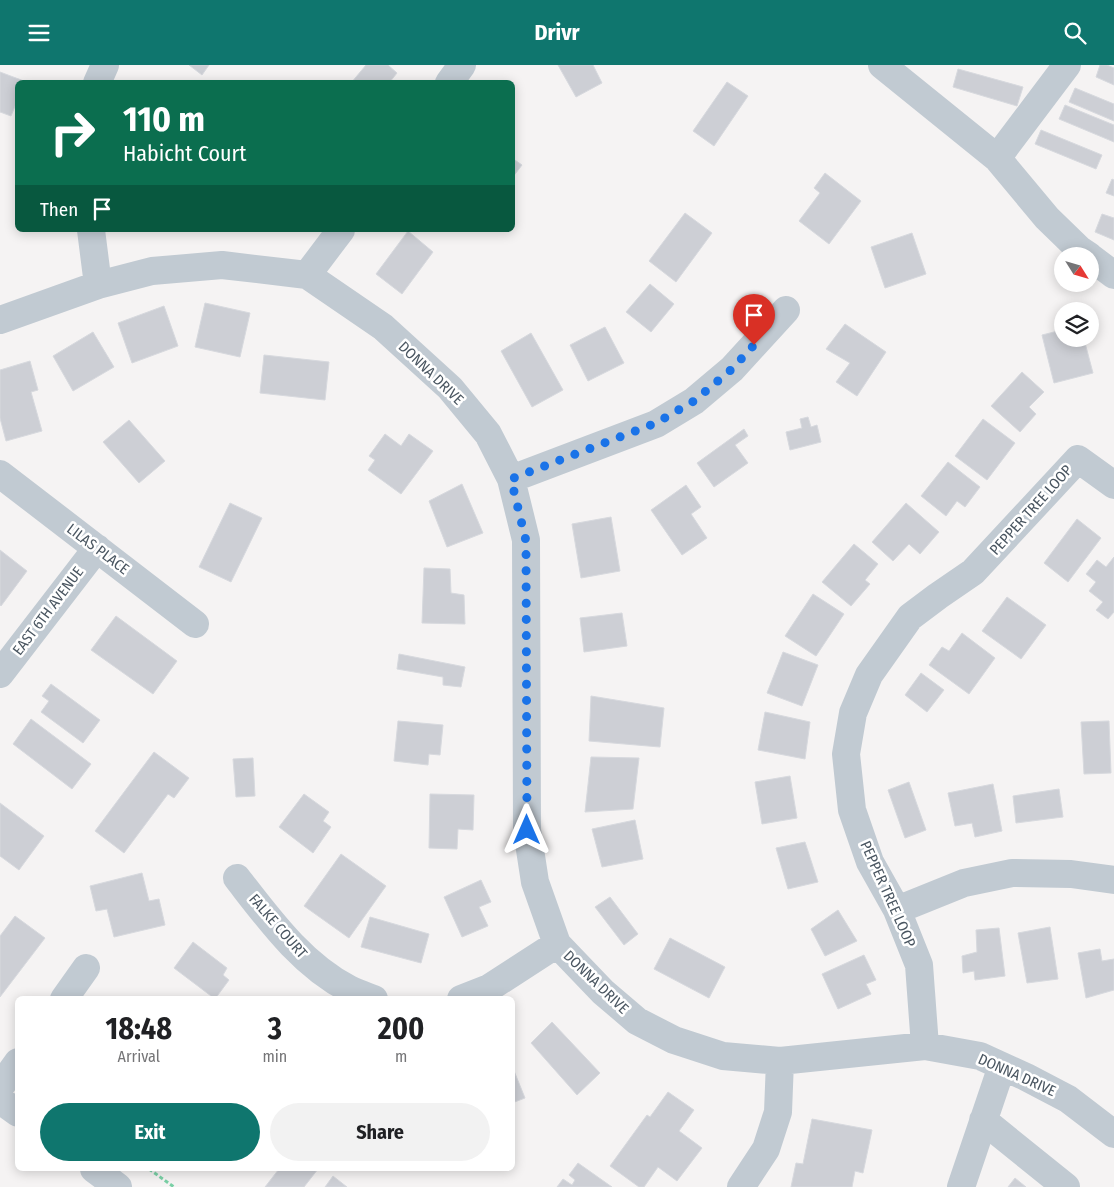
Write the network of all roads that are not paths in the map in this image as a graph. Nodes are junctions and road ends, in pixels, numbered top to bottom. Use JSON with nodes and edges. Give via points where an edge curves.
{"nodes":[{"id":1,"x":105,"y":65,"type":"edge"},
{"id":2,"x":462,"y":65,"type":"edge"},
{"id":3,"x":882,"y":65,"type":"edge"},
{"id":4,"x":1067,"y":65,"type":"edge"},
{"id":5,"x":98,"y":80,"type":"edge"},
{"id":6,"x":451,"y":80,"type":"edge"},
{"id":7,"x":998,"y":158,"type":"junction"},
{"id":8,"x":91,"y":232,"type":"edge"},
{"id":9,"x":339,"y":232,"type":"edge"},
{"id":10,"x":1078,"y":247,"type":"edge"},
{"id":11,"x":1099,"y":264,"type":"edge"},
{"id":12,"x":308,"y":275,"type":"junction"},
{"id":13,"x":1114,"y":275,"type":"edge"},
{"id":14,"x":98,"y":285,"type":"junction"},
{"id":15,"x":786,"y":310,"type":"dead end"},
{"id":16,"x":0,"y":320,"type":"edge"},
{"id":17,"x":0,"y":474,"type":"edge"},
{"id":18,"x":511,"y":479,"type":"junction"},
{"id":19,"x":1114,"y":485,"type":"edge"},
{"id":20,"x":96,"y":548,"type":"junction"},
{"id":21,"x":195,"y":623,"type":"dead end"},
{"id":22,"x":0,"y":674,"type":"edge"},
{"id":23,"x":237,"y":878,"type":"dead end"},
{"id":24,"x":1114,"y":880,"type":"edge"},
{"id":25,"x":898,"y":910,"type":"junction"},
{"id":26,"x":557,"y":944,"type":"junction"},
{"id":27,"x":86,"y":968,"type":"dead end"},
{"id":28,"x":66,"y":996,"type":"edge"},
{"id":29,"x":366,"y":996,"type":"edge"},
{"id":30,"x":469,"y":996,"type":"edge"},
{"id":31,"x":925,"y":1047,"type":"junction"},
{"id":32,"x":780,"y":1061,"type":"junction"},
{"id":33,"x":15,"y":1066,"type":"edge"},
{"id":34,"x":1002,"y":1066,"type":"junction"},
{"id":35,"x":0,"y":1087,"type":"edge"},
{"id":36,"x":0,"y":1100,"type":"edge"},
{"id":37,"x":15,"y":1111,"type":"edge"},
{"id":38,"x":984,"y":1120,"type":"junction"},
{"id":39,"x":1114,"y":1133,"type":"edge"},
{"id":40,"x":97,"y":1171,"type":"edge"},
{"id":41,"x":118,"y":1187,"type":"edge"},
{"id":42,"x":741,"y":1187,"type":"edge"},
{"id":43,"x":961,"y":1187,"type":"edge"},
{"id":44,"x":1066,"y":1187,"type":"edge"}],
"edges":[{"from":1,"to":5,"type":"street"},
{"from":2,"to":6,"type":"street"},
{"from":3,"to":7,"type":"street"},
{"from":4,"to":7,"type":"street"},
{"from":7,"to":10,"type":"street","via":[[1047,217]]},
{"from":8,"to":14,"type":"street"},
{"from":9,"to":12,"type":"street"},
{"from":11,"to":13,"type":"street"},
{"from":12,"to":14,"type":"street","name":"DONNA DRIVE","via":[[222,265],[152,271]]},
{"from":12,"to":18,"type":"street","name":"DONNA DRIVE","via":[[383,327],[450,388],[488,434]]},
{"from":14,"to":16,"type":"street","name":"DONNA DRIVE"},
{"from":15,"to":18,"type":"street","via":[[732,369],[694,401],[656,423]]},
{"from":17,"to":20,"type":"street","name":"LILAS PLACE"},
{"from":18,"to":26,"type":"street","name":"DONNA DRIVE","via":[[526,541],[527,830],[535,881]]},
{"from":19,"to":25,"type":"street","name":"PEPPER TREE LOOP","via":[[1078,459],[974,572],[910,617],[869,675],[853,713],[846,754],[852,810],[870,862]]},
{"from":20,"to":21,"type":"street","name":"LILAS PLACE"},
{"from":20,"to":22,"type":"street","name":"EAST 6TH AVENUE"},
{"from":23,"to":29,"type":"street","name":"FALKE COURT","via":[[306,959],[349,989]]},
{"from":24,"to":25,"type":"street","via":[[1071,874],[1012,873],[964,883]]},
{"from":25,"to":31,"type":"street","name":"PEPPER TREE LOOP","via":[[919,965]]},
{"from":26,"to":30,"type":"street","via":[[489,988]]},
{"from":26,"to":32,"type":"street","name":"DONNA DRIVE","via":[[603,992],[637,1021],[674,1040],[723,1056]]},
{"from":27,"to":28,"type":"street"},
{"from":31,"to":32,"type":"street","name":"DONNA DRIVE"},
{"from":31,"to":34,"type":"street","name":"DONNA DRIVE","via":[[980,1056]]},
{"from":32,"to":42,"type":"street","via":[[778,1112],[766,1149]]},
{"from":33,"to":35,"type":"street"},
{"from":34,"to":38,"type":"street"},
{"from":34,"to":39,"type":"street","name":"DONNA DRIVE","via":[[1068,1099]]},
{"from":36,"to":37,"type":"street"},
{"from":38,"to":43,"type":"street"},
{"from":38,"to":44,"type":"street"},
{"from":40,"to":41,"type":"street"}]}
